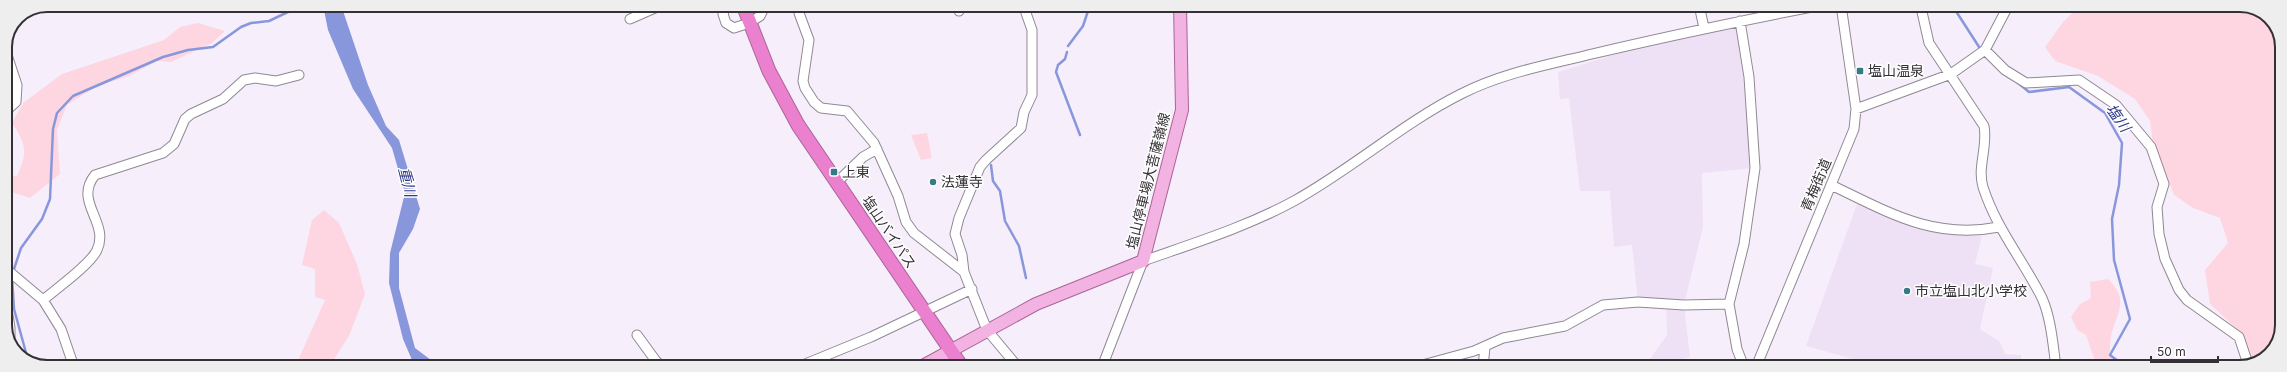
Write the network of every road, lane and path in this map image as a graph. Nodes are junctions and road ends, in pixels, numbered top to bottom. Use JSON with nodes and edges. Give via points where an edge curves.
{"nodes":[{"id":1,"x":646,"y":12,"type":"edge"},
{"id":2,"x":724,"y":12,"type":"edge"},
{"id":3,"x":745,"y":12,"type":"edge"},
{"id":4,"x":762,"y":12,"type":"edge"},
{"id":5,"x":799,"y":12,"type":"edge"},
{"id":6,"x":1026,"y":12,"type":"edge"},
{"id":7,"x":1180,"y":12,"type":"edge"},
{"id":8,"x":1701,"y":12,"type":"edge"},
{"id":9,"x":1786,"y":12,"type":"edge"},
{"id":10,"x":1842,"y":12,"type":"edge"},
{"id":11,"x":1922,"y":12,"type":"edge"},
{"id":12,"x":2005,"y":12,"type":"edge"},
{"id":13,"x":630,"y":19,"type":"dead end"},
{"id":14,"x":1740,"y":21,"type":"junction"},
{"id":15,"x":749,"y":22,"type":"junction"},
{"id":16,"x":1704,"y":28,"type":"junction"},
{"id":17,"x":1985,"y":50,"type":"junction"},
{"id":18,"x":12,"y":71,"type":"edge"},
{"id":19,"x":1951,"y":74,"type":"junction"},
{"id":20,"x":299,"y":75,"type":"dead end"},
{"id":21,"x":12,"y":106,"type":"edge"},
{"id":22,"x":1856,"y":110,"type":"junction"},
{"id":23,"x":877,"y":149,"type":"junction"},
{"id":24,"x":836,"y":183,"type":"junction"},
{"id":25,"x":1831,"y":185,"type":"junction"},
{"id":26,"x":1999,"y":227,"type":"junction"},
{"id":27,"x":1143,"y":261,"type":"junction"},
{"id":28,"x":964,"y":272,"type":"junction"},
{"id":29,"x":12,"y":274,"type":"edge"},
{"id":30,"x":972,"y":289,"type":"junction"},
{"id":31,"x":43,"y":300,"type":"junction"},
{"id":32,"x":1729,"y":304,"type":"junction"},
{"id":33,"x":924,"y":312,"type":"junction"},
{"id":34,"x":987,"y":330,"type":"junction"},
{"id":35,"x":637,"y":335,"type":"dead end"},
{"id":36,"x":1485,"y":347,"type":"junction"},
{"id":37,"x":950,"y":350,"type":"junction"},
{"id":38,"x":72,"y":360,"type":"edge"},
{"id":39,"x":655,"y":360,"type":"edge"},
{"id":40,"x":815,"y":360,"type":"edge"},
{"id":41,"x":933,"y":360,"type":"edge"},
{"id":42,"x":957,"y":360,"type":"edge"},
{"id":43,"x":1012,"y":360,"type":"edge"},
{"id":44,"x":1105,"y":360,"type":"edge"},
{"id":45,"x":1440,"y":360,"type":"edge"},
{"id":46,"x":1484,"y":360,"type":"edge"},
{"id":47,"x":1741,"y":360,"type":"edge"},
{"id":48,"x":1759,"y":360,"type":"edge"},
{"id":49,"x":2055,"y":360,"type":"edge"},
{"id":50,"x":2246,"y":360,"type":"edge"}],
"edges":[{"from":1,"to":13,"type":"street"},
{"from":2,"to":15,"type":"street","via":[[726,23],[734,28]]},
{"from":3,"to":15,"type":"highway","name":"塩山バイパス"},
{"from":4,"to":15,"type":"street"},
{"from":5,"to":23,"type":"street","via":[[809,40],[805,88],[821,108],[847,112]]},
{"from":6,"to":28,"type":"street","via":[[1032,30],[1032,95],[1024,112],[1021,128],[980,167],[959,218],[955,234]]},
{"from":7,"to":27,"type":"main road","name":"塩山停車場大菩薩嶺線","via":[[1182,110]]},
{"from":8,"to":16,"type":"street"},
{"from":9,"to":14,"type":"street"},
{"from":10,"to":22,"type":"street","name":"青梅街道"},
{"from":11,"to":19,"type":"street","via":[[1929,43]]},
{"from":12,"to":17,"type":"street"},
{"from":14,"to":16,"type":"street"},
{"from":14,"to":32,"type":"street","via":[[1749,77],[1755,168],[1744,244]]},
{"from":15,"to":24,"type":"highway","name":"塩山バイパス","via":[[769,71],[798,125]]},
{"from":16,"to":27,"type":"street","via":[[1510,74],[1462,93],[1293,201],[1226,232]]},
{"from":17,"to":19,"type":"street"},
{"from":17,"to":50,"type":"street","via":[[2005,70],[2026,83],[2079,80],[2116,105],[2151,147],[2164,184],[2157,207],[2159,234],[2165,259],[2179,290],[2187,300],[2239,337]]},
{"from":18,"to":21,"type":"street","via":[[17,86],[16,102]]},
{"from":19,"to":22,"type":"street"},
{"from":19,"to":26,"type":"street","via":[[1984,126],[1981,177]]},
{"from":20,"to":31,"type":"street","via":[[276,81],[255,78],[244,80],[223,99],[190,114],[170,148],[163,153],[96,175],[88,190],[90,206],[100,228],[96,252]]},
{"from":22,"to":25,"type":"street","name":"青梅街道","via":[[1854,129]]},
{"from":23,"to":24,"type":"street","via":[[863,157]]},
{"from":23,"to":28,"type":"street","via":[[898,196],[906,222],[914,233]]},
{"from":24,"to":33,"type":"highway","name":"塩山バイパス"},
{"from":25,"to":26,"type":"street","via":[[1899,218],[1943,229],[1970,231]]},
{"from":25,"to":48,"type":"street","name":"青梅街道"},
{"from":26,"to":49,"type":"street","via":[[2042,298]]},
{"from":27,"to":34,"type":"main road","name":"塩山停車場大菩薩嶺線","via":[[1036,304]]},
{"from":27,"to":44,"type":"street"},
{"from":28,"to":30,"type":"street"},
{"from":29,"to":31,"type":"street"},
{"from":30,"to":33,"type":"street"},
{"from":30,"to":34,"type":"street"},
{"from":31,"to":38,"type":"street","via":[[61,329]]},
{"from":32,"to":36,"type":"street","via":[[1638,302],[1603,305],[1565,326],[1503,338]]},
{"from":32,"to":47,"type":"street"},
{"from":33,"to":37,"type":"highway","name":"塩山バイパス"},
{"from":33,"to":40,"type":"street"},
{"from":34,"to":37,"type":"main road","name":"塩山停車場大菩薩嶺線"},
{"from":34,"to":43,"type":"street"},
{"from":35,"to":39,"type":"street"},
{"from":36,"to":45,"type":"street"},
{"from":36,"to":46,"type":"street"},
{"from":37,"to":41,"type":"main road","name":"塩山停車場大菩薩嶺線"},
{"from":37,"to":42,"type":"highway","name":"塩山バイパス"}]}
